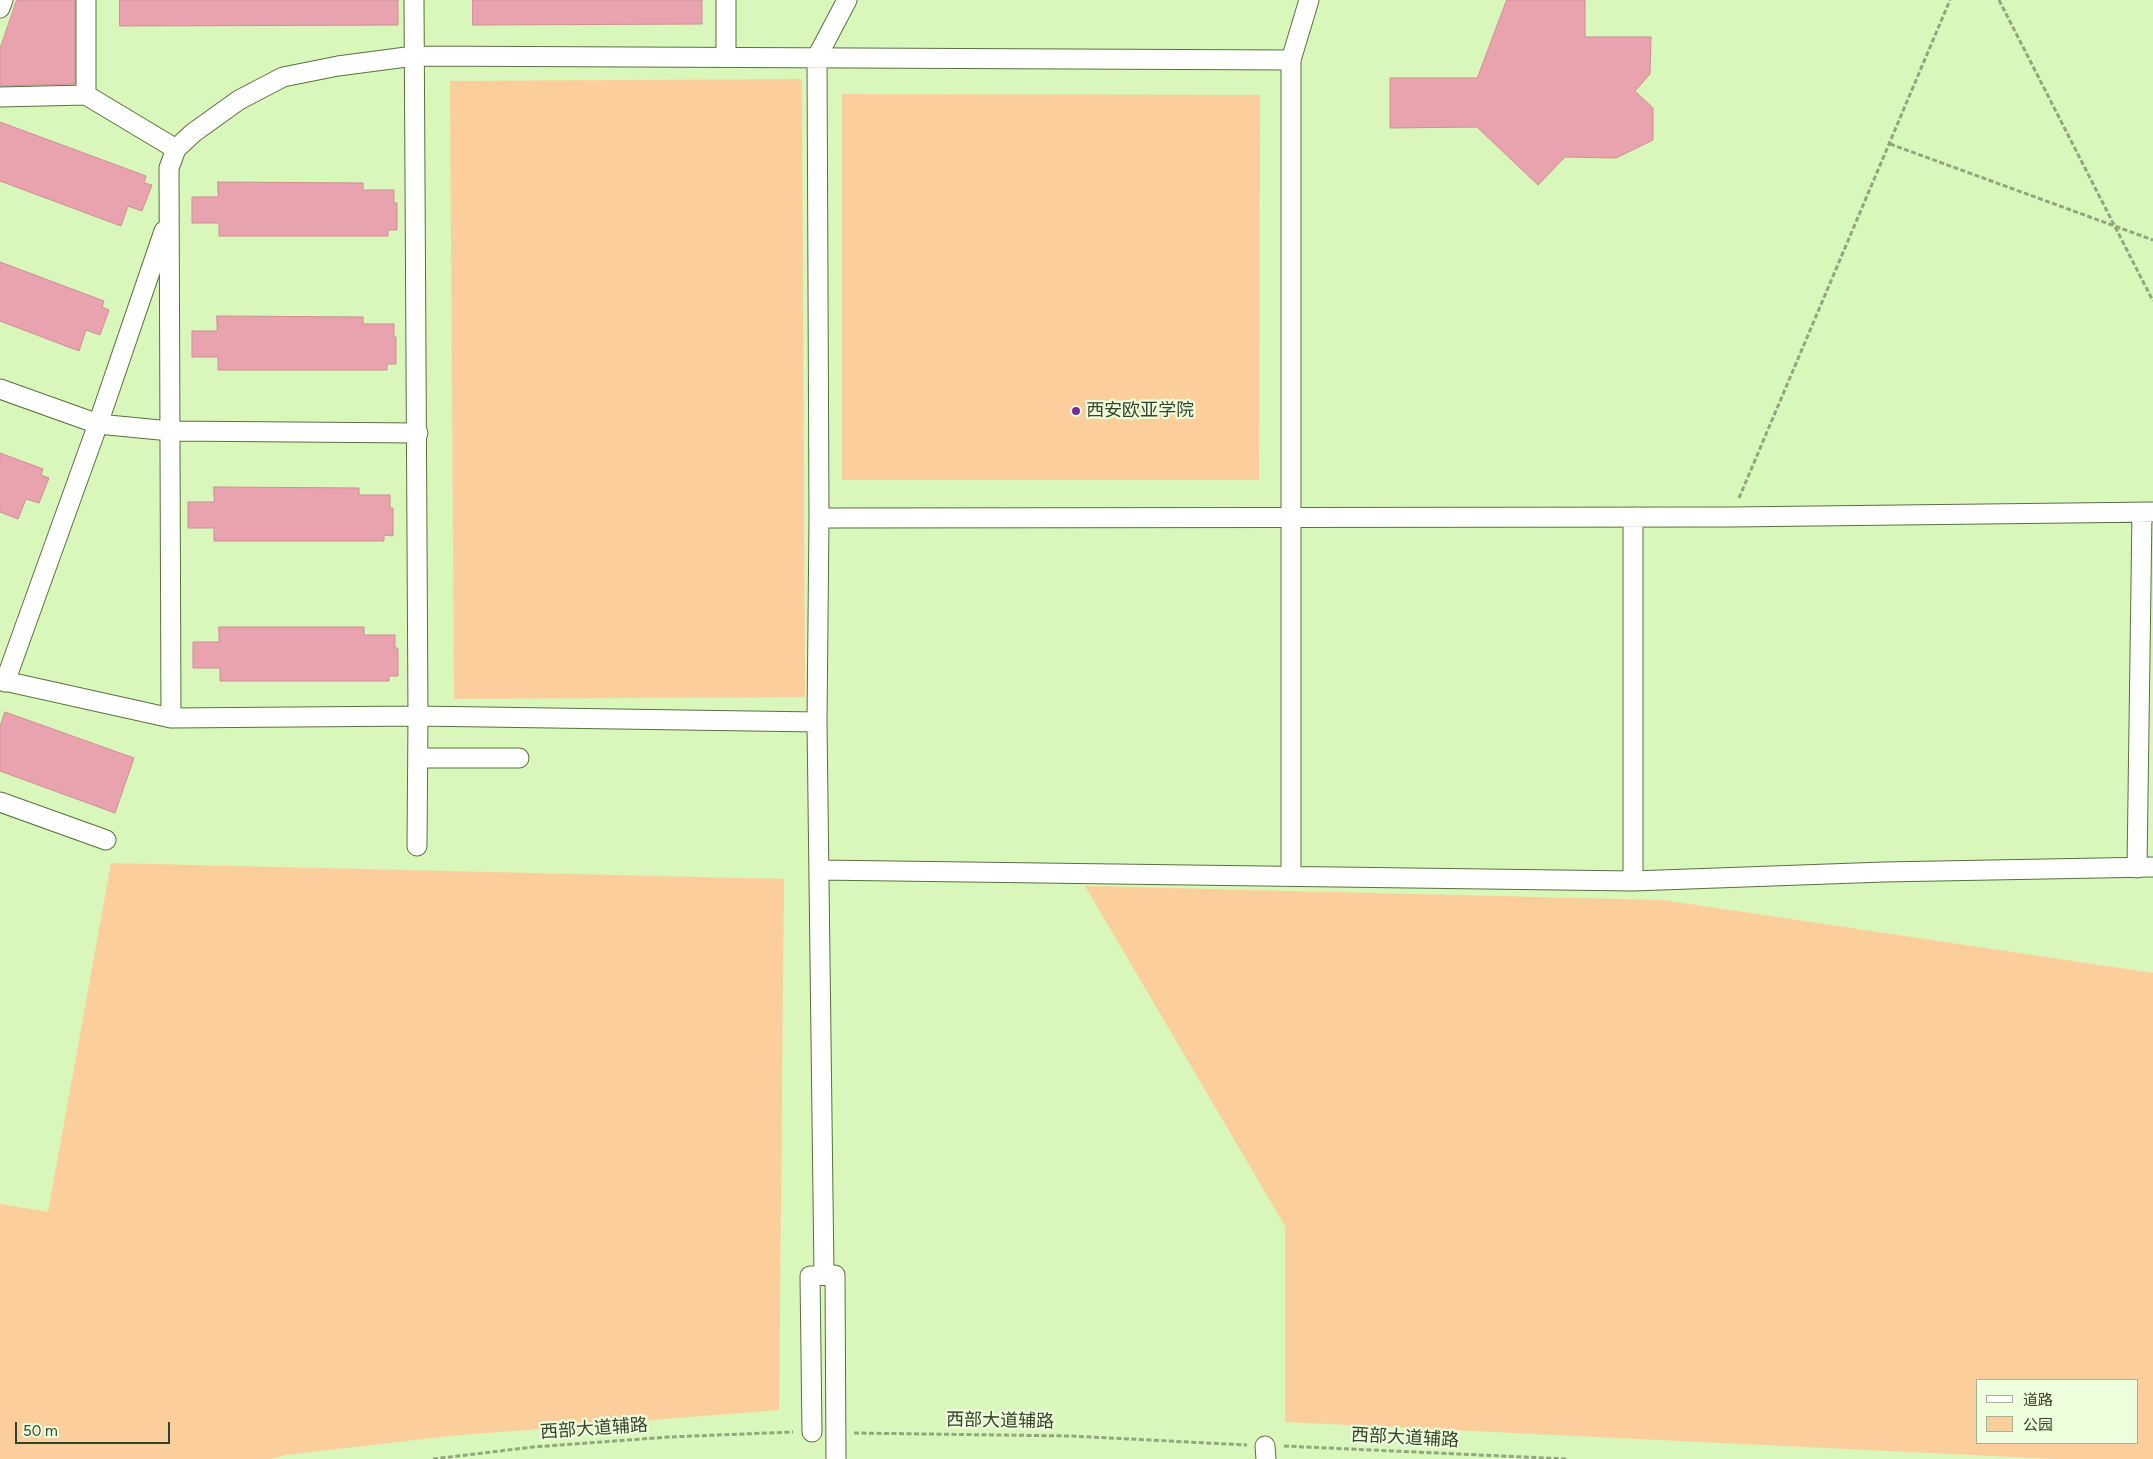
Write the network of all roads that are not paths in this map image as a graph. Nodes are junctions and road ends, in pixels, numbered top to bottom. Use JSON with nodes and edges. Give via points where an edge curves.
{"nodes":[{"id":1,"x":3,"y":0,"type":"edge"},
{"id":2,"x":86,"y":0,"type":"edge"},
{"id":3,"x":414,"y":0,"type":"edge"},
{"id":4,"x":726,"y":0,"type":"edge"},
{"id":5,"x":847,"y":0,"type":"edge"},
{"id":6,"x":1309,"y":0,"type":"edge"},
{"id":7,"x":0,"y":8,"type":"edge"},
{"id":8,"x":414,"y":56,"type":"junction"},
{"id":9,"x":726,"y":57,"type":"junction"},
{"id":10,"x":817,"y":57,"type":"junction"},
{"id":11,"x":1291,"y":60,"type":"junction"},
{"id":12,"x":86,"y":95,"type":"junction"},
{"id":13,"x":0,"y":97,"type":"edge"},
{"id":14,"x":176,"y":149,"type":"junction"},
{"id":15,"x":169,"y":218,"type":"junction"},
{"id":16,"x":0,"y":390,"type":"edge"},
{"id":17,"x":98,"y":424,"type":"junction"},
{"id":18,"x":170,"y":431,"type":"junction"},
{"id":19,"x":418,"y":433,"type":"junction"},
{"id":20,"x":2148,"y":512,"type":"edge"},
{"id":21,"x":1633,"y":517,"type":"junction"},
{"id":22,"x":819,"y":518,"type":"junction"},
{"id":23,"x":1291,"y":518,"type":"junction"},
{"id":24,"x":2,"y":681,"type":"edge"},
{"id":25,"x":418,"y":716,"type":"junction"},
{"id":26,"x":171,"y":718,"type":"junction"},
{"id":27,"x":817,"y":722,"type":"junction"},
{"id":28,"x":418,"y":758,"type":"junction"},
{"id":29,"x":519,"y":758,"type":"dead end"},
{"id":30,"x":0,"y":802,"type":"edge"},
{"id":31,"x":106,"y":840,"type":"dead end"},
{"id":32,"x":417,"y":846,"type":"dead end"},
{"id":33,"x":2145,"y":867,"type":"edge"},
{"id":34,"x":819,"y":870,"type":"junction"},
{"id":35,"x":1291,"y":876,"type":"junction"},
{"id":36,"x":1633,"y":881,"type":"junction"},
{"id":37,"x":824,"y":1275,"type":"junction"},
{"id":38,"x":812,"y":1432,"type":"road end"},
{"id":39,"x":836,"y":1459,"type":"edge"}],
"edges":[{"from":1,"to":7,"type":"street"},
{"from":2,"to":12,"type":"street"},
{"from":3,"to":8,"type":"street"},
{"from":4,"to":9,"type":"street"},
{"from":5,"to":10,"type":"street"},
{"from":6,"to":11,"type":"street"},
{"from":8,"to":9,"type":"street"},
{"from":8,"to":14,"type":"street","via":[[282,77],[240,100]]},
{"from":8,"to":19,"type":"street"},
{"from":9,"to":10,"type":"street"},
{"from":10,"to":11,"type":"street"},
{"from":10,"to":22,"type":"street"},
{"from":11,"to":23,"type":"street"},
{"from":12,"to":13,"type":"street"},
{"from":12,"to":14,"type":"street"},
{"from":14,"to":15,"type":"street","via":[[169,168]]},
{"from":15,"to":17,"type":"street"},
{"from":15,"to":18,"type":"street"},
{"from":16,"to":17,"type":"street"},
{"from":17,"to":18,"type":"street"},
{"from":17,"to":24,"type":"street"},
{"from":18,"to":19,"type":"street"},
{"from":18,"to":26,"type":"street"},
{"from":19,"to":25,"type":"street"},
{"from":20,"to":21,"type":"street"},
{"from":20,"to":33,"type":"street"},
{"from":21,"to":23,"type":"street"},
{"from":21,"to":36,"type":"street"},
{"from":22,"to":23,"type":"street"},
{"from":22,"to":27,"type":"street"},
{"from":23,"to":35,"type":"street"},
{"from":24,"to":26,"type":"street"},
{"from":25,"to":26,"type":"street"},
{"from":25,"to":27,"type":"street"},
{"from":25,"to":28,"type":"street"},
{"from":27,"to":34,"type":"street"},
{"from":28,"to":29,"type":"street"},
{"from":28,"to":32,"type":"street"},
{"from":30,"to":31,"type":"street"},
{"from":33,"to":36,"type":"street"},
{"from":34,"to":35,"type":"street"},
{"from":34,"to":37,"type":"street"},
{"from":35,"to":36,"type":"street"},
{"from":37,"to":38,"type":"street","via":[[810,1276]]},
{"from":37,"to":39,"type":"street","via":[[835,1275]]}]}
